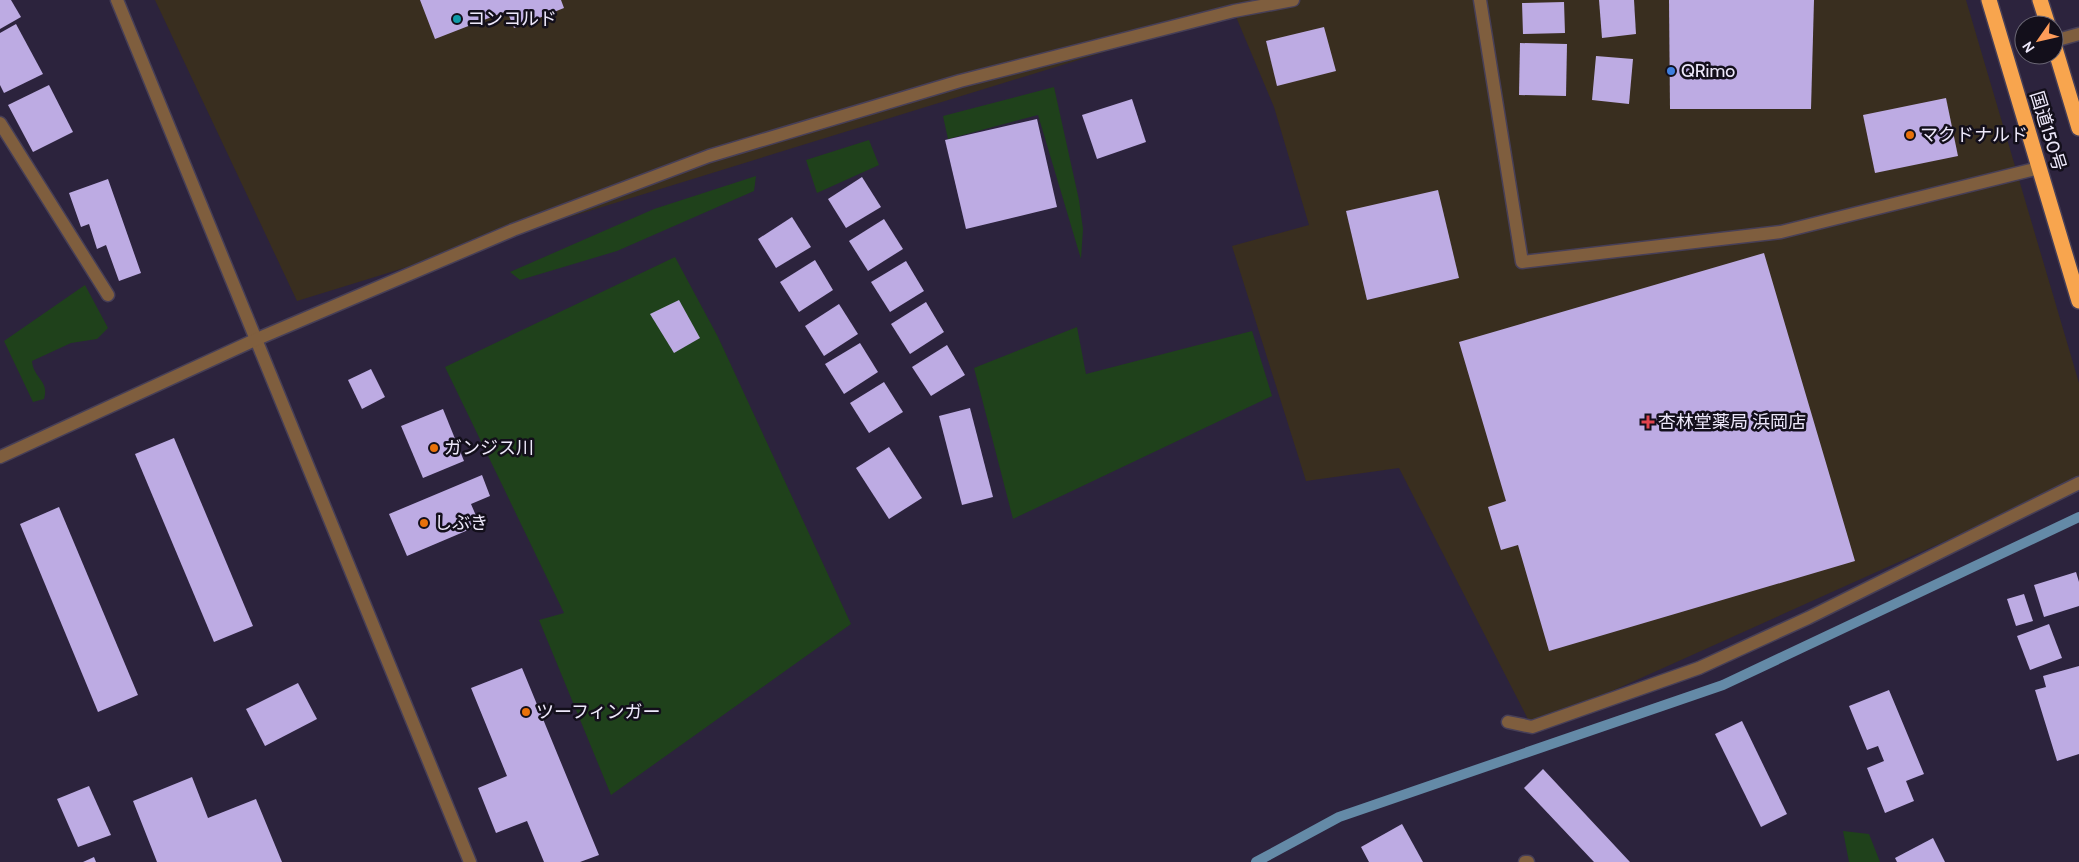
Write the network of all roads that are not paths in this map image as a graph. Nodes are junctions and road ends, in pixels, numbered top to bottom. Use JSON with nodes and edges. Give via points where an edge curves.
{"nodes":[{"id":1,"x":117,"y":0,"type":"edge"},
{"id":2,"x":1293,"y":0,"type":"edge"},
{"id":3,"x":1480,"y":0,"type":"edge"},
{"id":4,"x":1989,"y":0,"type":"edge"},
{"id":5,"x":2040,"y":0,"type":"edge"},
{"id":6,"x":1233,"y":6,"type":"edge"},
{"id":7,"x":2045,"y":15,"type":"edge"},
{"id":8,"x":2079,"y":34,"type":"edge"},
{"id":9,"x":2064,"y":38,"type":"edge"},
{"id":10,"x":2060,"y":65,"type":"edge"},
{"id":11,"x":0,"y":123,"type":"edge"},
{"id":12,"x":2079,"y":126,"type":"edge"},
{"id":13,"x":2039,"y":168,"type":"junction"},
{"id":14,"x":108,"y":295,"type":"dead end"},
{"id":15,"x":2079,"y":301,"type":"edge"},
{"id":16,"x":257,"y":339,"type":"junction"},
{"id":17,"x":0,"y":457,"type":"edge"},
{"id":18,"x":2079,"y":482,"type":"edge"},
{"id":19,"x":1508,"y":722,"type":"dead end"},
{"id":20,"x":470,"y":862,"type":"edge"}],
"edges":[{"from":1,"to":16,"type":"street"},
{"from":2,"to":6,"type":"street"},
{"from":3,"to":13,"type":"street","via":[[1522,262],[1781,232]]},
{"from":4,"to":13,"type":"highway","name":"国道150号"},
{"from":5,"to":7,"type":"highway"},
{"from":6,"to":16,"type":"street","via":[[960,81],[709,156],[513,230]]},
{"from":8,"to":9,"type":"street"},
{"from":10,"to":12,"type":"highway","name":"国道150号"},
{"from":11,"to":14,"type":"street"},
{"from":13,"to":15,"type":"highway","name":"国道150号"},
{"from":16,"to":17,"type":"street"},
{"from":16,"to":20,"type":"street"},
{"from":18,"to":19,"type":"street","via":[[1808,618],[1700,668],[1532,727]]}]}
